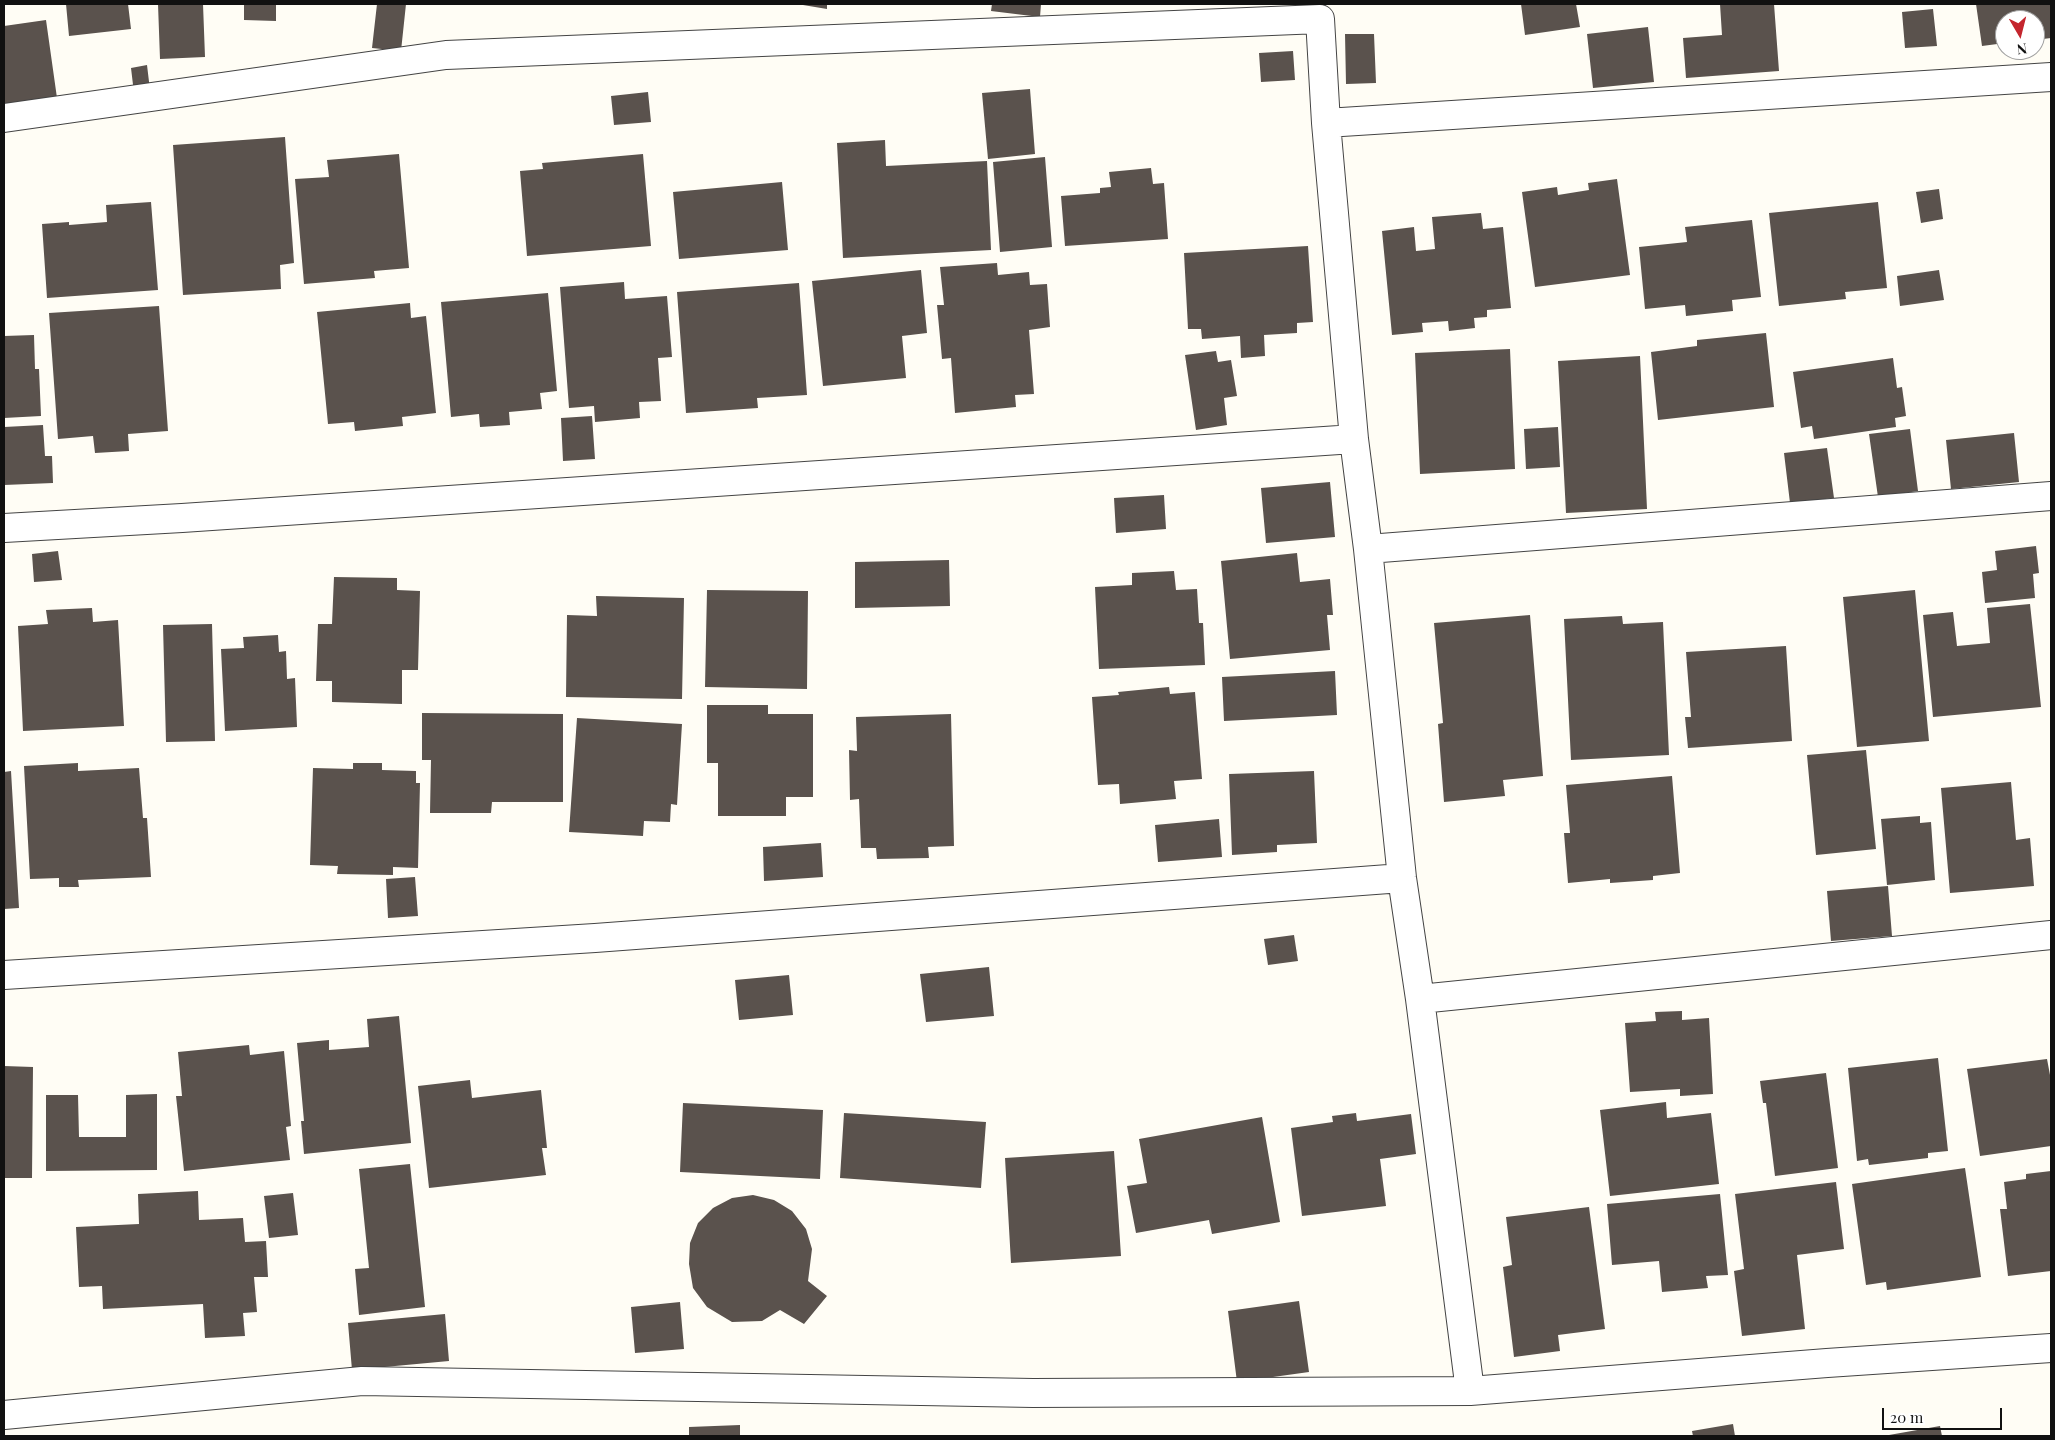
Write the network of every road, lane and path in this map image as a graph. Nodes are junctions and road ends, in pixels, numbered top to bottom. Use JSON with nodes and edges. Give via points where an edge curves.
{"nodes":[{"id":1,"x":1320,"y":11,"type":"edge"},
{"id":2,"x":2051,"y":77,"type":"edge"},
{"id":3,"x":4,"y":118,"type":"edge"},
{"id":4,"x":1326,"y":123,"type":"junction"},
{"id":5,"x":1354,"y":439,"type":"junction"},
{"id":6,"x":2051,"y":496,"type":"edge"},
{"id":7,"x":4,"y":528,"type":"edge"},
{"id":8,"x":1368,"y":549,"type":"junction"},
{"id":9,"x":1402,"y":878,"type":"junction"},
{"id":10,"x":2051,"y":935,"type":"edge"},
{"id":11,"x":4,"y":975,"type":"edge"},
{"id":12,"x":1420,"y":999,"type":"junction"},
{"id":13,"x":2051,"y":1348,"type":"edge"},
{"id":14,"x":1470,"y":1391,"type":"junction"},
{"id":15,"x":18,"y":1421,"type":"edge"}],
"edges":[{"from":1,"to":3,"type":"street","via":[[446,55]]},
{"from":1,"to":4,"type":"street"},
{"from":2,"to":4,"type":"street"},
{"from":4,"to":5,"type":"street"},
{"from":5,"to":7,"type":"street"},
{"from":5,"to":8,"type":"street"},
{"from":6,"to":8,"type":"street"},
{"from":8,"to":9,"type":"street"},
{"from":9,"to":11,"type":"street","via":[[595,938]]},
{"from":9,"to":12,"type":"street"},
{"from":10,"to":12,"type":"street"},
{"from":12,"to":14,"type":"street"},
{"from":13,"to":14,"type":"street"},
{"from":14,"to":15,"type":"street","via":[[1033,1393],[362,1381]]}]}
